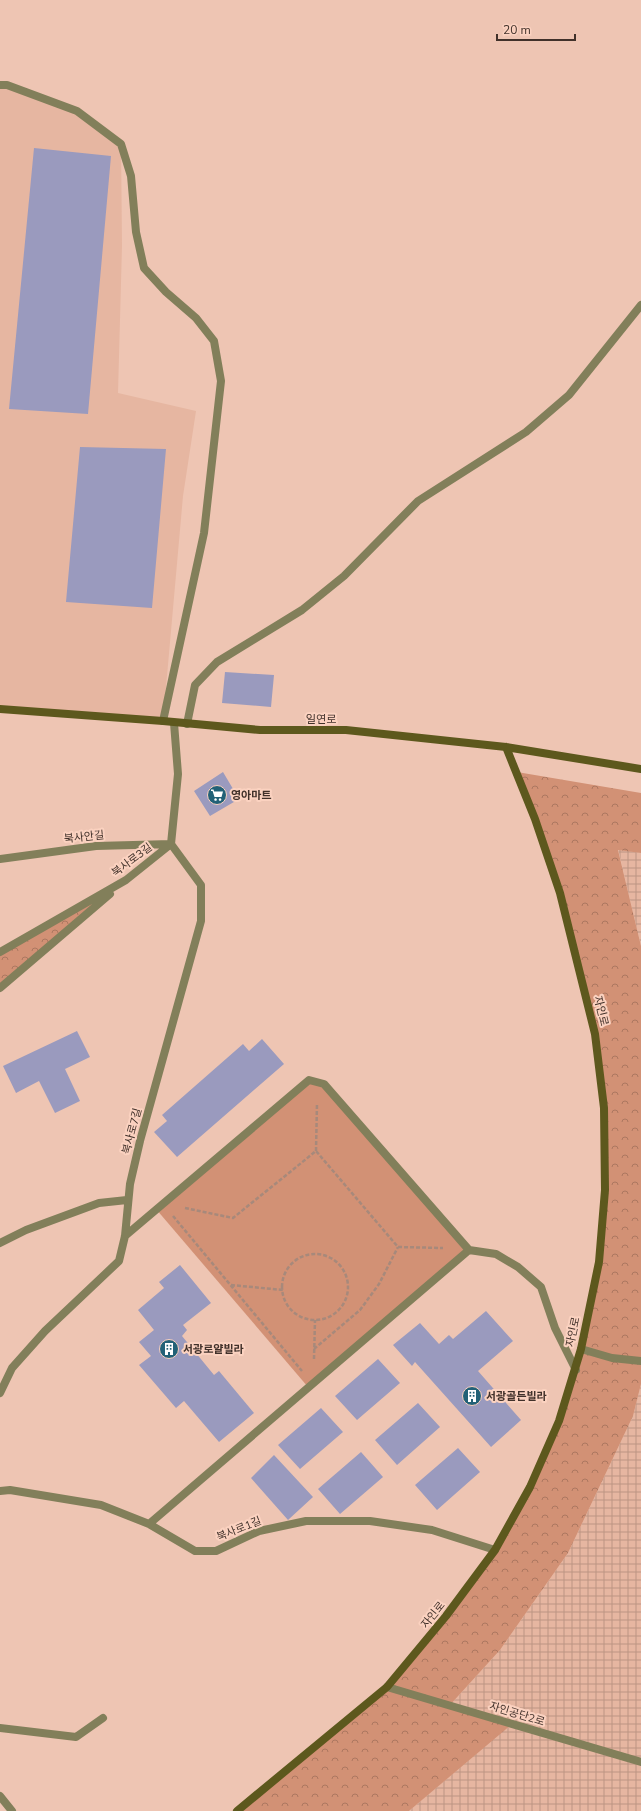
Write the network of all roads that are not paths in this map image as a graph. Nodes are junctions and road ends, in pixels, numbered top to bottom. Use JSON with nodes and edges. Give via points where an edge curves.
{"nodes":[{"id":1,"x":0,"y":85,"type":"edge"},
{"id":2,"x":641,"y":305,"type":"edge"},
{"id":3,"x":0,"y":709,"type":"edge"},
{"id":4,"x":163,"y":721,"type":"junction"},
{"id":5,"x":174,"y":722,"type":"junction"},
{"id":6,"x":188,"y":724,"type":"junction"},
{"id":7,"x":506,"y":747,"type":"junction"},
{"id":8,"x":641,"y":769,"type":"edge"},
{"id":9,"x":171,"y":844,"type":"junction"},
{"id":10,"x":0,"y":859,"type":"edge"},
{"id":11,"x":126,"y":880,"type":"junction"},
{"id":12,"x":0,"y":952,"type":"edge"},
{"id":13,"x":0,"y":988,"type":"edge"},
{"id":14,"x":127,"y":1200,"type":"junction"},
{"id":15,"x":125,"y":1236,"type":"junction"},
{"id":16,"x":0,"y":1243,"type":"edge"},
{"id":17,"x":469,"y":1250,"type":"junction"},
{"id":18,"x":581,"y":1348,"type":"junction"},
{"id":19,"x":641,"y":1361,"type":"edge"},
{"id":20,"x":576,"y":1370,"type":"junction"},
{"id":21,"x":0,"y":1393,"type":"edge"},
{"id":22,"x":0,"y":1491,"type":"edge"},
{"id":23,"x":149,"y":1524,"type":"junction"},
{"id":24,"x":495,"y":1550,"type":"junction"},
{"id":25,"x":387,"y":1687,"type":"junction"},
{"id":26,"x":103,"y":1718,"type":"dead end"},
{"id":27,"x":0,"y":1728,"type":"edge"},
{"id":28,"x":641,"y":1762,"type":"edge"},
{"id":29,"x":0,"y":1796,"type":"edge"},
{"id":30,"x":12,"y":1811,"type":"edge"},
{"id":31,"x":237,"y":1811,"type":"edge"}],
"edges":[{"from":1,"to":4,"type":"street","via":[[7,85],[77,111],[121,144],[131,176],[136,232],[144,268],[166,292],[196,318],[214,341],[221,381],[204,533]]},
{"from":2,"to":6,"type":"street","via":[[569,395],[526,432],[418,502],[344,576],[302,610],[217,662],[195,685]]},
{"from":3,"to":4,"type":"street","name":"일연로"},
{"from":4,"to":5,"type":"street","name":"일연로"},
{"from":5,"to":6,"type":"street","name":"일연로"},
{"from":5,"to":9,"type":"street","via":[[178,774]]},
{"from":6,"to":7,"type":"street","name":"일연로","via":[[260,730],[346,730]]},
{"from":7,"to":8,"type":"street","name":"일연로"},
{"from":7,"to":18,"type":"street","name":"자인로","via":[[535,819],[560,893],[595,1034],[601,1078],[606,1190],[599,1262]]},
{"from":9,"to":10,"type":"street","name":"북사안길","via":[[96,846]]},
{"from":9,"to":11,"type":"street","name":"북사로3길"},
{"from":9,"to":14,"type":"street","name":"북사로7길","via":[[202,885],[201,921],[140,1141]]},
{"from":11,"to":12,"type":"street","name":"북사로3길"},
{"from":11,"to":13,"type":"street"},
{"from":14,"to":15,"type":"street","name":"북사로7길"},
{"from":14,"to":16,"type":"street","via":[[99,1203],[26,1230]]},
{"from":15,"to":17,"type":"street","via":[[309,1080],[324,1084]]},
{"from":15,"to":21,"type":"street","name":"북사로7길","via":[[119,1261],[40,1336],[12,1368]]},
{"from":17,"to":20,"type":"street","via":[[496,1254],[518,1267],[541,1288],[555,1328]]},
{"from":17,"to":23,"type":"street"},
{"from":18,"to":19,"type":"street","via":[[612,1358]]},
{"from":18,"to":20,"type":"street","name":"자인로"},
{"from":20,"to":24,"type":"street","name":"자인로","via":[[559,1421],[530,1487]]},
{"from":22,"to":23,"type":"street","name":"북사로1길","via":[[10,1490],[101,1505]]},
{"from":23,"to":24,"type":"street","name":"북사로1길","via":[[195,1551],[216,1551],[259,1532],[313,1521],[370,1521],[441,1532]]},
{"from":24,"to":25,"type":"street","name":"자인로","via":[[446,1616]]},
{"from":25,"to":28,"type":"street","name":"자인공단2로"},
{"from":25,"to":31,"type":"street","name":"자인로"},
{"from":26,"to":27,"type":"street","via":[[76,1737]]},
{"from":29,"to":30,"type":"street"}]}
